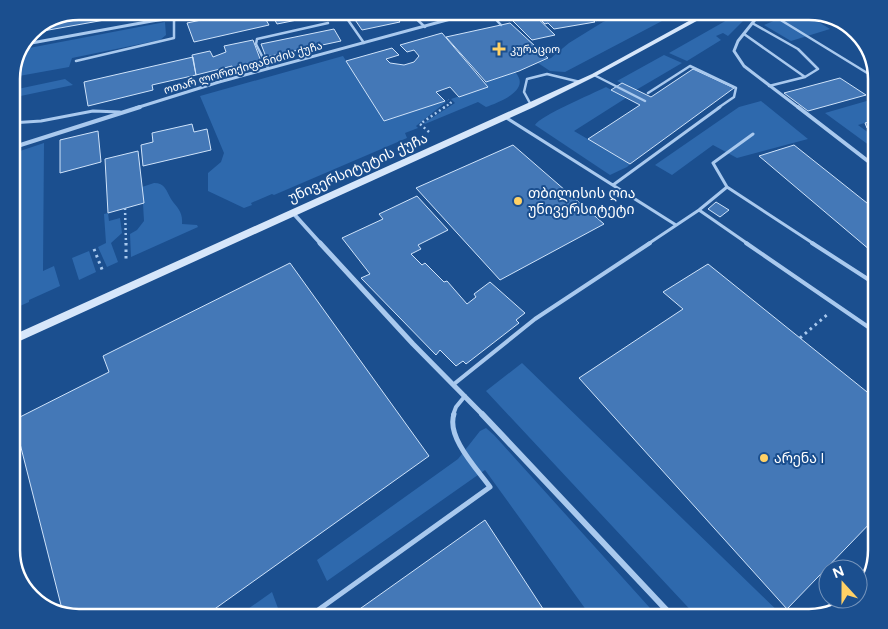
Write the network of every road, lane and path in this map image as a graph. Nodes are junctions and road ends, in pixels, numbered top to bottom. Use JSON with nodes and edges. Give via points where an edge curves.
{"nodes":[{"id":1,"x":164,"y":20,"type":"edge"},
{"id":2,"x":176,"y":20,"type":"edge"},
{"id":3,"x":348,"y":20,"type":"dead end"},
{"id":4,"x":418,"y":20,"type":"edge"},
{"id":5,"x":449,"y":20,"type":"edge"},
{"id":6,"x":497,"y":20,"type":"edge"},
{"id":7,"x":695,"y":20,"type":"edge"},
{"id":8,"x":754,"y":20,"type":"edge"},
{"id":9,"x":781,"y":20,"type":"edge"},
{"id":10,"x":328,"y":23,"type":"dead end"},
{"id":11,"x":752,"y":23,"type":"junction"},
{"id":12,"x":501,"y":24,"type":"dead end"},
{"id":13,"x":425,"y":27,"type":"junction"},
{"id":14,"x":744,"y":34,"type":"junction"},
{"id":15,"x":32,"y":43,"type":"edge"},
{"id":16,"x":364,"y":43,"type":"junction"},
{"id":17,"x":76,"y":61,"type":"dead end"},
{"id":18,"x":268,"y":68,"type":"junction"},
{"id":19,"x":868,"y":73,"type":"edge"},
{"id":20,"x":594,"y":75,"type":"junction"},
{"id":21,"x":805,"y":77,"type":"junction"},
{"id":22,"x":580,"y":82,"type":"junction"},
{"id":23,"x":769,"y":86,"type":"junction"},
{"id":24,"x":648,"y":93,"type":"dead end"},
{"id":25,"x":448,"y":100,"type":"dead end"},
{"id":26,"x":645,"y":101,"type":"dead end"},
{"id":27,"x":531,"y":105,"type":"junction"},
{"id":28,"x":123,"y":112,"type":"junction"},
{"id":29,"x":505,"y":117,"type":"junction"},
{"id":30,"x":20,"y":122,"type":"edge"},
{"id":31,"x":429,"y":132,"type":"dead end"},
{"id":32,"x":753,"y":134,"type":"dead end"},
{"id":33,"x":20,"y":145,"type":"edge"},
{"id":34,"x":868,"y":161,"type":"edge"},
{"id":35,"x":613,"y":184,"type":"junction"},
{"id":36,"x":727,"y":187,"type":"junction"},
{"id":37,"x":125,"y":208,"type":"dead end"},
{"id":38,"x":699,"y":210,"type":"junction"},
{"id":39,"x":293,"y":213,"type":"junction"},
{"id":40,"x":676,"y":225,"type":"junction"},
{"id":41,"x":94,"y":249,"type":"dead end"},
{"id":42,"x":126,"y":262,"type":"dead end"},
{"id":43,"x":103,"y":272,"type":"dead end"},
{"id":44,"x":868,"y":279,"type":"edge"},
{"id":45,"x":831,"y":312,"type":"dead end"},
{"id":46,"x":868,"y":327,"type":"edge"},
{"id":47,"x":20,"y":337,"type":"edge"},
{"id":48,"x":800,"y":338,"type":"dead end"},
{"id":49,"x":454,"y":384,"type":"junction"},
{"id":50,"x":466,"y":396,"type":"junction"},
{"id":51,"x":320,"y":609,"type":"edge"},
{"id":52,"x":666,"y":609,"type":"edge"}],
"edges":[{"from":1,"to":15,"type":"street"},
{"from":2,"to":17,"type":"lane","via":[[174,38]]},
{"from":3,"to":16,"type":"lane"},
{"from":4,"to":13,"type":"lane"},
{"from":5,"to":13,"type":"street","name":"ოთარ ლორთქიფანიძის ქუჩა"},
{"from":6,"to":12,"type":"lane"},
{"from":7,"to":20,"type":"main road","name":"უნივერსიტეტის ქუჩა"},
{"from":8,"to":11,"type":"street"},
{"from":9,"to":19,"type":"lane"},
{"from":10,"to":18,"type":"lane","via":[[257,39],[256,44]]},
{"from":11,"to":14,"type":"street"},
{"from":11,"to":21,"type":"lane","via":[[815,63],[818,69]]},
{"from":13,"to":16,"type":"street","name":"ოთარ ლორთქიფანიძის ქუჩა"},
{"from":14,"to":21,"type":"lane"},
{"from":14,"to":23,"type":"street","via":[[734,51],[744,66]]},
{"from":16,"to":18,"type":"street","name":"ოთარ ლორთქიფანიძის ქუჩა"},
{"from":18,"to":28,"type":"street","name":"ოთარ ლორთქიფანიძის ქუჩა"},
{"from":20,"to":22,"type":"main road","name":"უნივერსიტეტის ქუჩა"},
{"from":20,"to":26,"type":"lane"},
{"from":21,"to":23,"type":"lane"},
{"from":22,"to":27,"type":"main road","name":"უნივერსიტეტის ქუჩა"},
{"from":22,"to":27,"type":"lane","via":[[545,73],[532,76],[527,79],[524,92]]},
{"from":23,"to":34,"type":"street"},
{"from":24,"to":35,"type":"lane","via":[[690,66],[736,88],[734,97]]},
{"from":25,"to":31,"type":"path","via":[[451,103],[420,124]]},
{"from":27,"to":29,"type":"main road","name":"უნივერსიტეტის ქუჩა"},
{"from":28,"to":30,"type":"lane","via":[[93,111]]},
{"from":28,"to":33,"type":"street","name":"ოთარ ლორთქიფანიძის ქუჩა"},
{"from":29,"to":35,"type":"lane"},
{"from":29,"to":39,"type":"main road","name":"უნივერსიტეტის ქუჩა"},
{"from":32,"to":36,"type":"lane","via":[[713,163]]},
{"from":35,"to":40,"type":"lane"},
{"from":36,"to":38,"type":"lane"},
{"from":36,"to":44,"type":"lane"},
{"from":37,"to":42,"type":"path"},
{"from":38,"to":40,"type":"lane"},
{"from":38,"to":46,"type":"lane"},
{"from":39,"to":47,"type":"main road","name":"უნივერსიტეტის ქუჩა"},
{"from":39,"to":49,"type":"street","via":[[406,337]]},
{"from":40,"to":49,"type":"lane","via":[[535,319]]},
{"from":41,"to":43,"type":"path"},
{"from":45,"to":48,"type":"path"},
{"from":49,"to":50,"type":"street"},
{"from":50,"to":51,"type":"lane","via":[[452,412],[451,424],[454,435],[490,487]]},
{"from":50,"to":52,"type":"street"}]}
